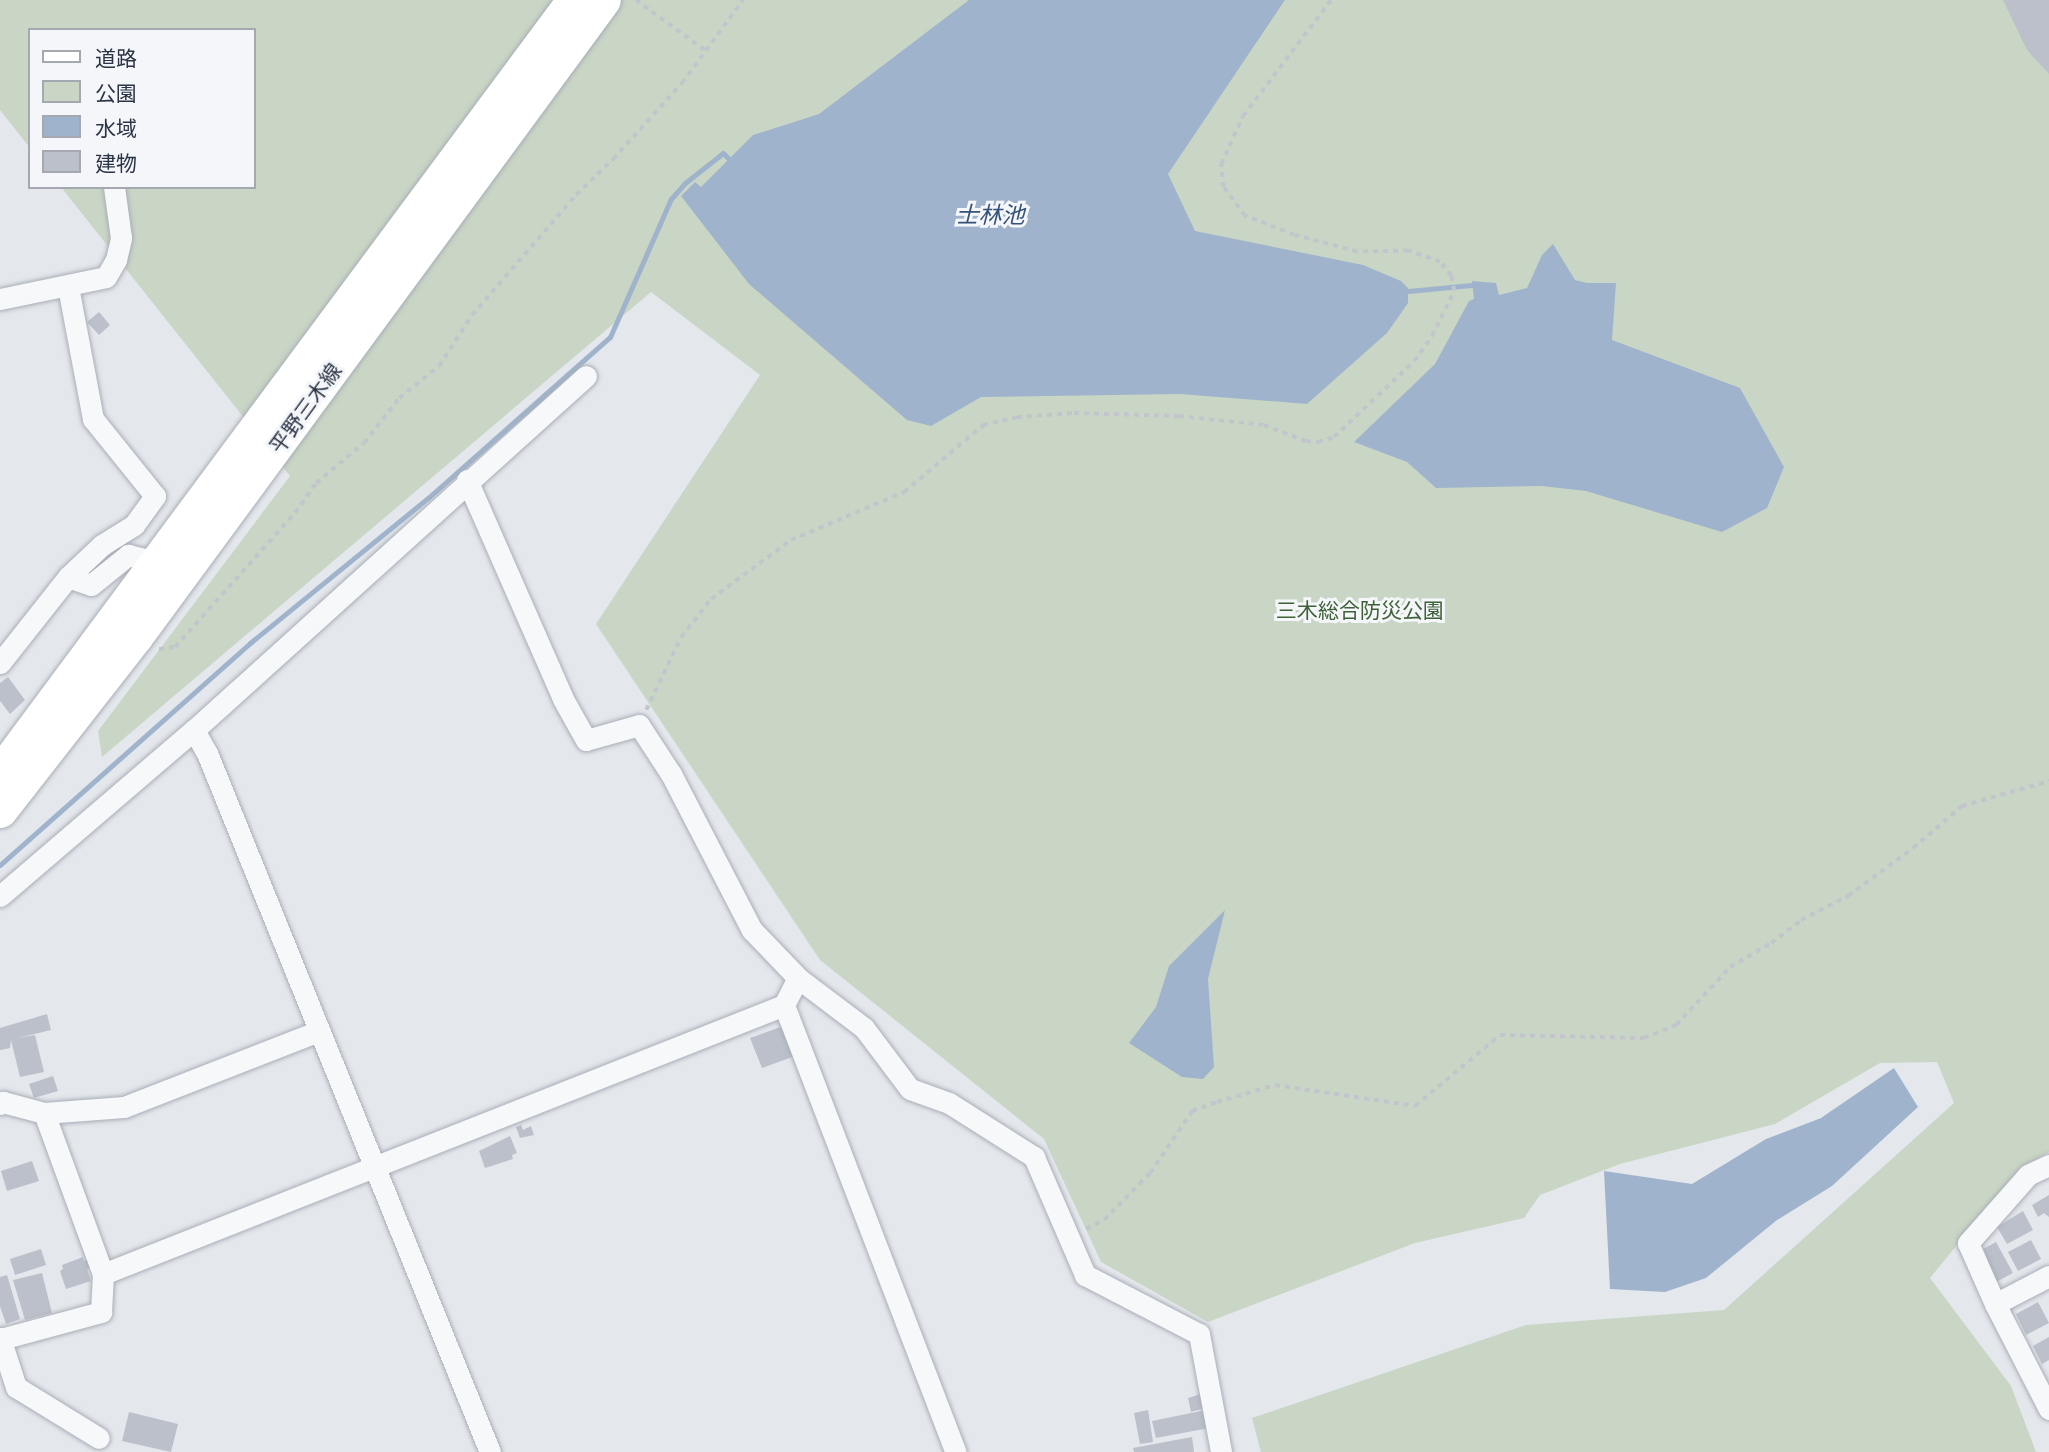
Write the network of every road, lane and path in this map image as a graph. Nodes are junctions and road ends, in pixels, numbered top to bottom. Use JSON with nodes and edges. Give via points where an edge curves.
{"nodes":[{"id":1,"x":573,"y":0,"type":"edge"},
{"id":2,"x":604,"y":0,"type":"edge"},
{"id":3,"x":636,"y":0,"type":"edge"},
{"id":4,"x":743,"y":0,"type":"edge"},
{"id":5,"x":1331,"y":0,"type":"edge"},
{"id":6,"x":705,"y":50,"type":"junction"},
{"id":7,"x":114,"y":189,"type":"edge"},
{"id":8,"x":68,"y":287,"type":"junction"},
{"id":9,"x":0,"y":299,"type":"edge"},
{"id":10,"x":586,"y":376,"type":"dead end"},
{"id":11,"x":467,"y":480,"type":"junction"},
{"id":12,"x":157,"y":562,"type":"junction"},
{"id":13,"x":68,"y":577,"type":"junction"},
{"id":14,"x":136,"y":637,"type":"junction"},
{"id":15,"x":0,"y":663,"type":"edge"},
{"id":16,"x":639,"y":725,"type":"junction"},
{"id":17,"x":194,"y":730,"type":"junction"},
{"id":18,"x":0,"y":772,"type":"edge"},
{"id":19,"x":2049,"y":781,"type":"edge"},
{"id":20,"x":0,"y":811,"type":"edge"},
{"id":21,"x":0,"y":896,"type":"edge"},
{"id":22,"x":798,"y":978,"type":"junction"},
{"id":23,"x":784,"y":1005,"type":"junction"},
{"id":24,"x":319,"y":1031,"type":"junction"},
{"id":25,"x":1,"y":1099,"type":"edge"},
{"id":26,"x":44,"y":1113,"type":"junction"},
{"id":27,"x":2049,"y":1165,"type":"edge"},
{"id":28,"x":374,"y":1168,"type":"junction"},
{"id":29,"x":1069,"y":1238,"type":"junction"},
{"id":30,"x":103,"y":1274,"type":"junction"},
{"id":31,"x":2049,"y":1276,"type":"edge"},
{"id":32,"x":1995,"y":1304,"type":"junction"},
{"id":33,"x":0,"y":1338,"type":"edge"},
{"id":34,"x":2043,"y":1383,"type":"edge"},
{"id":35,"x":2049,"y":1409,"type":"edge"},
{"id":36,"x":99,"y":1438,"type":"dead end"},
{"id":37,"x":490,"y":1452,"type":"edge"},
{"id":38,"x":956,"y":1452,"type":"edge"},
{"id":39,"x":1221,"y":1452,"type":"edge"}],
"edges":[{"from":1,"to":12,"type":"main road","name":"平野三木線"},
{"from":2,"to":14,"type":"main road","name":"平野三木線"},
{"from":3,"to":6,"type":"path"},
{"from":4,"to":6,"type":"path"},
{"from":5,"to":16,"type":"path","via":[[1242,116],[1221,164],[1223,187],[1245,216],[1268,225],[1357,252],[1422,253],[1440,262],[1454,291],[1414,361],[1326,440],[1306,441],[1264,425],[1180,416],[1074,413],[1017,417],[974,429],[904,492],[792,540],[711,599],[681,637]]},
{"from":6,"to":14,"type":"path","via":[[682,83],[472,315],[439,366],[399,398],[364,443],[316,484],[175,647],[150,650]]},
{"from":7,"to":8,"type":"street","via":[[121,238],[116,260],[106,277]]},
{"from":8,"to":9,"type":"street"},
{"from":8,"to":13,"type":"street","via":[[93,418],[155,496],[134,525],[102,545]]},
{"from":10,"to":11,"type":"street"},
{"from":11,"to":16,"type":"street","via":[[563,699],[586,740]]},
{"from":11,"to":17,"type":"street"},
{"from":12,"to":13,"type":"street","via":[[128,555],[91,585]]},
{"from":12,"to":18,"type":"main road","name":"平野三木線"},
{"from":13,"to":15,"type":"street"},
{"from":14,"to":20,"type":"main road","name":"平野三木線"},
{"from":16,"to":22,"type":"street","via":[[671,774],[752,930]]},
{"from":17,"to":21,"type":"street"},
{"from":17,"to":24,"type":"street"},
{"from":19,"to":29,"type":"path","via":[[1962,806],[1848,896],[1801,920],[1730,967],[1676,1025],[1644,1038],[1500,1035],[1415,1106],[1275,1085],[1217,1102],[1192,1111],[1150,1172],[1104,1220]]},
{"from":22,"to":23,"type":"street"},
{"from":22,"to":29,"type":"street","via":[[864,1028],[909,1089],[949,1103],[1034,1157]]},
{"from":23,"to":28,"type":"street"},
{"from":23,"to":38,"type":"street"},
{"from":24,"to":26,"type":"street","via":[[124,1107]]},
{"from":24,"to":28,"type":"street"},
{"from":25,"to":26,"type":"street"},
{"from":26,"to":30,"type":"street"},
{"from":27,"to":32,"type":"street","via":[[2028,1175],[1968,1243]]},
{"from":28,"to":30,"type":"street"},
{"from":28,"to":37,"type":"street"},
{"from":29,"to":39,"type":"street","via":[[1085,1275],[1199,1334]]},
{"from":30,"to":33,"type":"street","via":[[101,1312]]},
{"from":31,"to":32,"type":"street"},
{"from":32,"to":34,"type":"street"},
{"from":33,"to":36,"type":"street","via":[[16,1387]]},
{"from":34,"to":35,"type":"street"}]}
